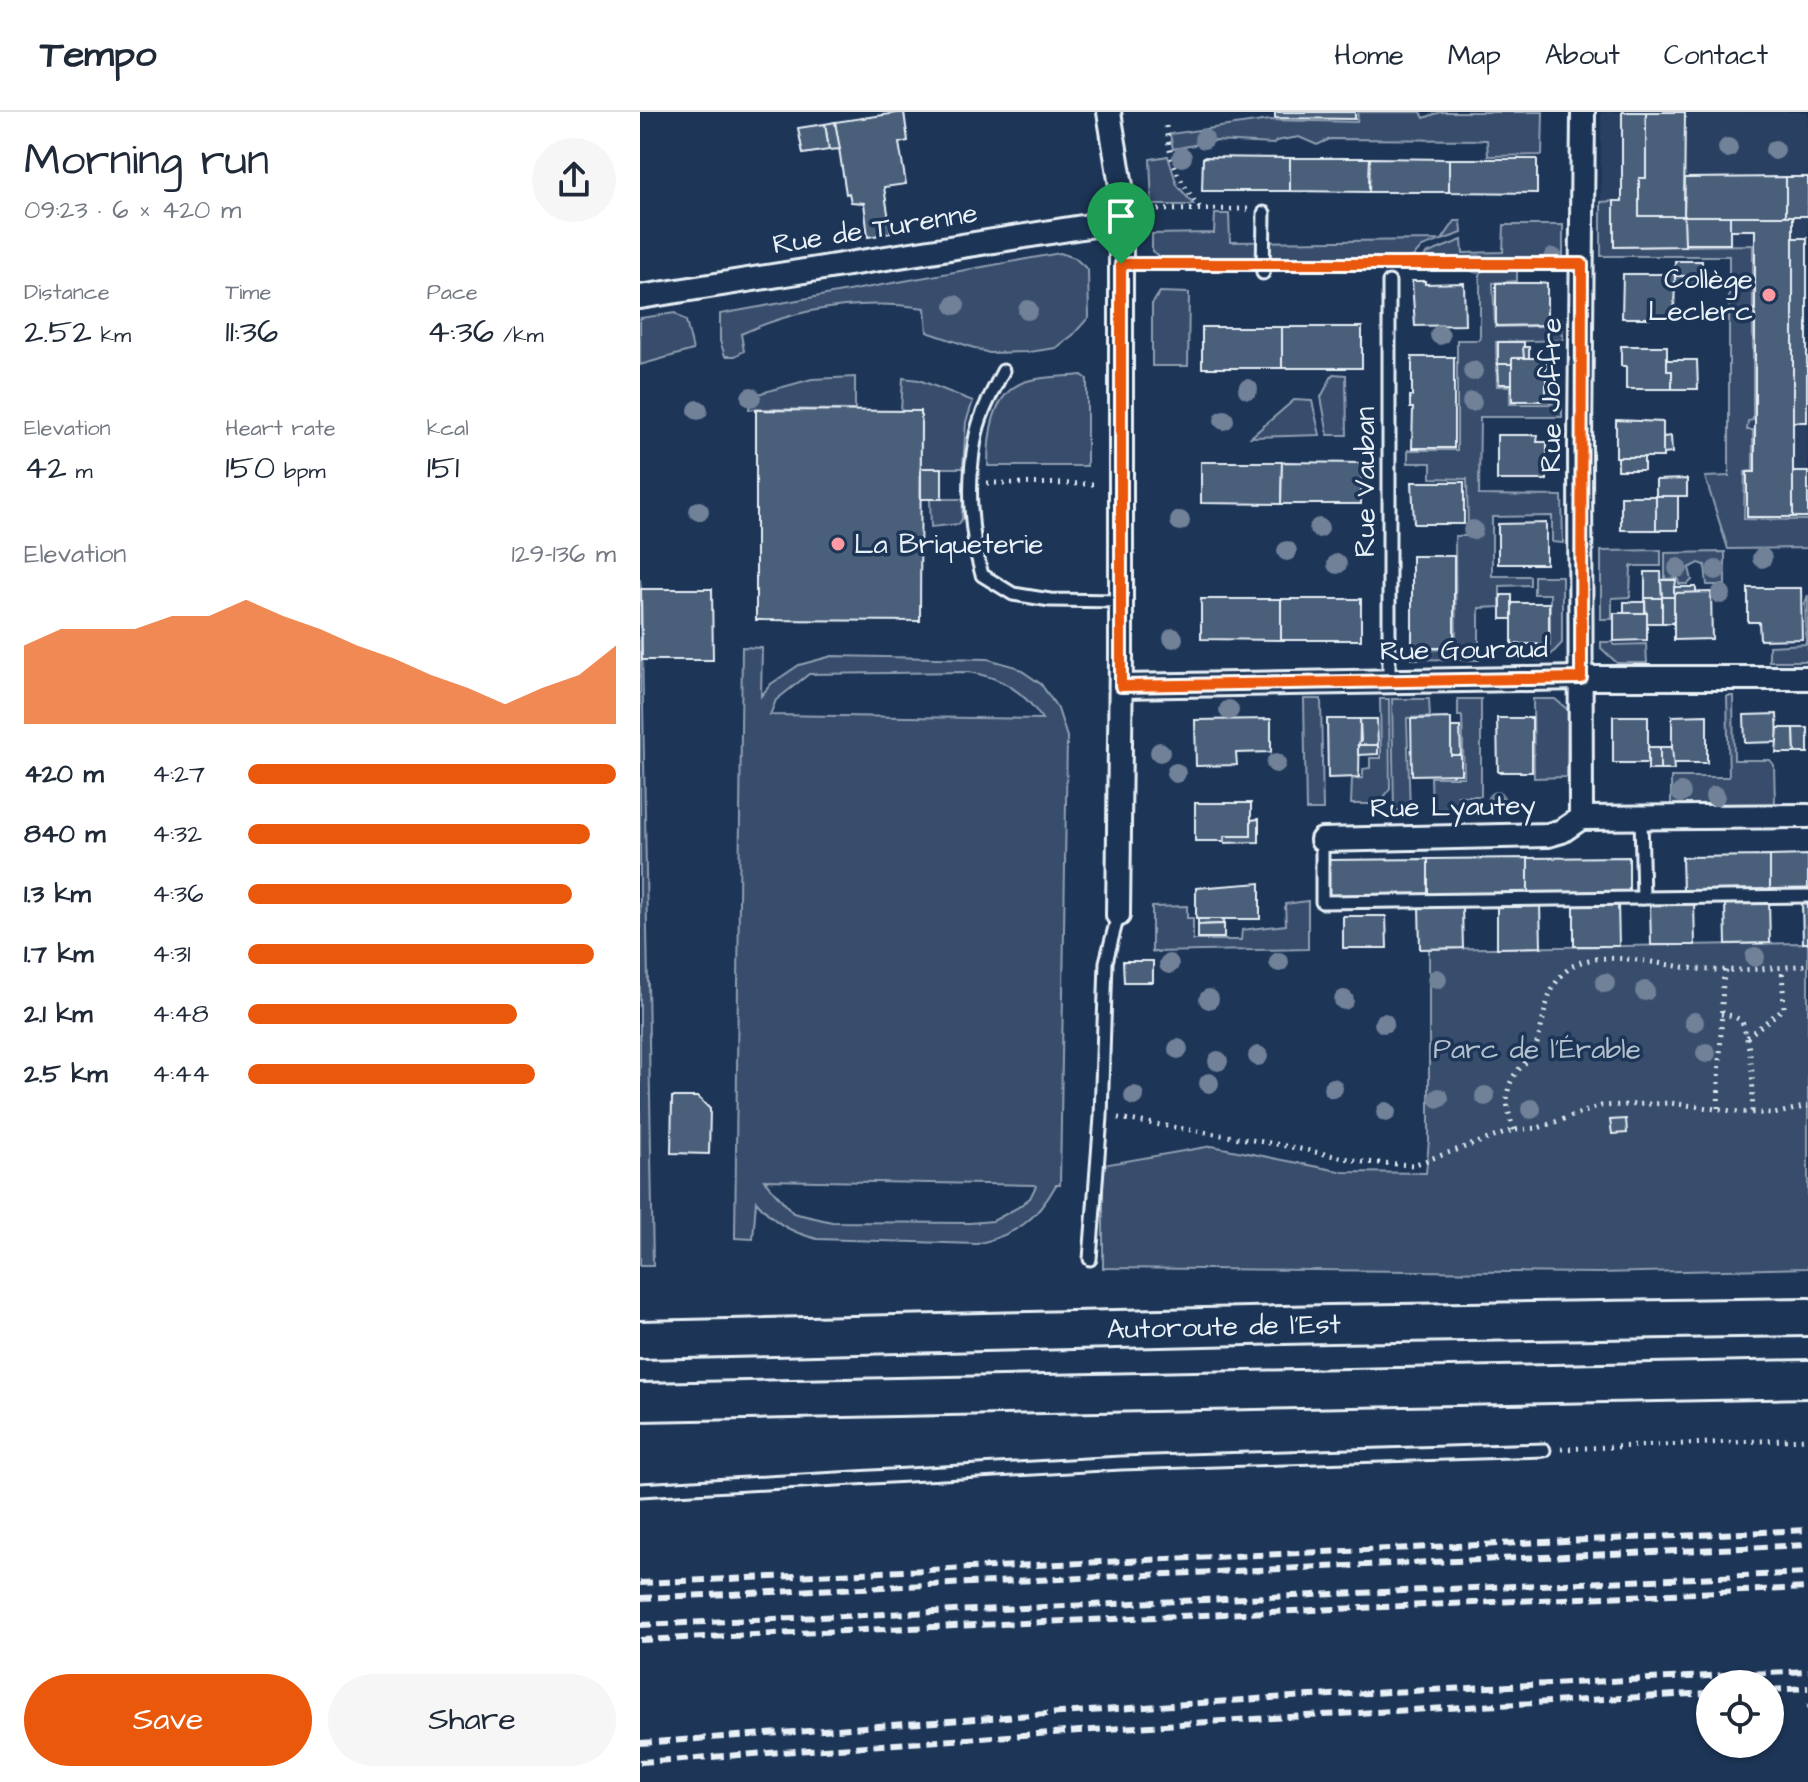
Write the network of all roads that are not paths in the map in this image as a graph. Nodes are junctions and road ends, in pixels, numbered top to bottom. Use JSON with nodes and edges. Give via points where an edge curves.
{"nodes":[{"id":1,"x":1109,"y":112,"type":"edge"},
{"id":2,"x":1583,"y":112,"type":"edge"},
{"id":3,"x":1264,"y":213,"type":"road end"},
{"id":4,"x":1120,"y":221,"type":"junction"},
{"id":5,"x":1263,"y":269,"type":"road end"},
{"id":6,"x":1389,"y":282,"type":"dead end"},
{"id":7,"x":640,"y":297,"type":"edge"},
{"id":8,"x":1003,"y":371,"type":"dead end"},
{"id":9,"x":1121,"y":601,"type":"junction"},
{"id":10,"x":1581,"y":678,"type":"junction"},
{"id":11,"x":1808,"y":678,"type":"edge"},
{"id":12,"x":1389,"y":682,"type":"junction"},
{"id":13,"x":1121,"y":686,"type":"junction"},
{"id":14,"x":1808,"y":816,"type":"edge"},
{"id":15,"x":1581,"y":818,"type":"junction"},
{"id":16,"x":1641,"y":818,"type":"junction"},
{"id":17,"x":1322,"y":840,"type":"joint"},
{"id":18,"x":1808,"y":896,"type":"edge"},
{"id":19,"x":1643,"y":898,"type":"junction"},
{"id":20,"x":1118,"y":915,"type":"joint"},
{"id":21,"x":1090,"y":1259,"type":"dead end"},
{"id":22,"x":1808,"y":1317,"type":"edge"},
{"id":23,"x":640,"y":1340,"type":"edge"},
{"id":24,"x":1808,"y":1379,"type":"edge"},
{"id":25,"x":640,"y":1402,"type":"edge"},
{"id":26,"x":1544,"y":1450,"type":"road end"},
{"id":27,"x":640,"y":1490,"type":"edge"}],
"edges":[{"from":1,"to":4,"type":"street","via":[[1121,186]]},
{"from":2,"to":10,"type":"street","name":"Rue Joffre"},
{"from":3,"to":5,"type":"lane"},
{"from":4,"to":7,"type":"street","name":"Rue de Turenne"},
{"from":4,"to":9,"type":"street"},
{"from":6,"to":12,"type":"lane","name":"Rue Vauban"},
{"from":8,"to":9,"type":"lane","via":[[975,440],[973,541],[982,575],[1013,594]]},
{"from":9,"to":13,"type":"street"},
{"from":10,"to":11,"type":"street","name":"Rue Gouraud"},
{"from":10,"to":12,"type":"street","name":"Rue Gouraud"},
{"from":10,"to":15,"type":"street"},
{"from":12,"to":13,"type":"street","name":"Rue Gouraud"},
{"from":13,"to":20,"type":"street"},
{"from":14,"to":16,"type":"street","name":"Rue Lyautey"},
{"from":15,"to":16,"type":"street","name":"Rue Lyautey"},
{"from":15,"to":17,"type":"street","name":"Rue Lyautey","via":[[1548,835]]},
{"from":16,"to":19,"type":"lane"},
{"from":17,"to":19,"type":"lane","via":[[1322,902]]},
{"from":18,"to":19,"type":"lane"},
{"from":20,"to":21,"type":"lane","via":[[1106,962]]},
{"from":22,"to":23,"type":"highway","name":"Autoroute de l’Est"},
{"from":24,"to":25,"type":"highway"},
{"from":26,"to":27,"type":"lane","via":[[1121,1463]]}]}
